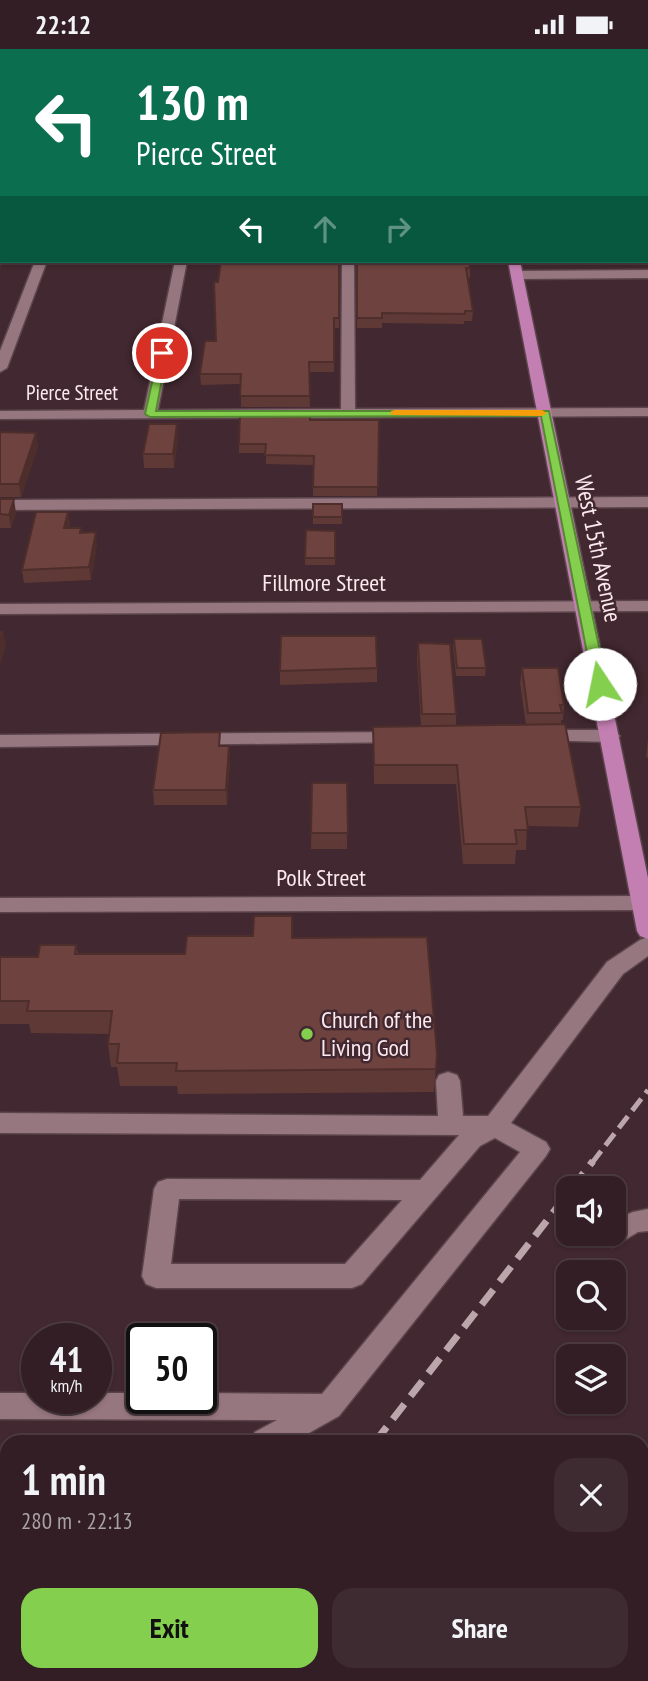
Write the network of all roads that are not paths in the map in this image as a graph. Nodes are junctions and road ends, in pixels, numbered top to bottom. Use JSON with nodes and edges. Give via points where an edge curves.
{"nodes":[{"id":1,"x":40,"y":263,"type":"edge"},
{"id":2,"x":181,"y":263,"type":"edge"},
{"id":3,"x":348,"y":263,"type":"edge"},
{"id":4,"x":516,"y":268,"type":"edge"},
{"id":5,"x":648,"y":274,"type":"edge"},
{"id":6,"x":0,"y":368,"type":"edge"},
{"id":7,"x":648,"y":412,"type":"edge"},
{"id":8,"x":348,"y":413,"type":"junction"},
{"id":9,"x":546,"y":413,"type":"junction"},
{"id":10,"x":150,"y":414,"type":"junction"},
{"id":11,"x":0,"y":415,"type":"edge"},
{"id":12,"x":563,"y":502,"type":"junction"},
{"id":13,"x":648,"y":502,"type":"edge"},
{"id":14,"x":0,"y":505,"type":"edge"},
{"id":15,"x":648,"y":606,"type":"edge"},
{"id":16,"x":585,"y":607,"type":"junction"},
{"id":17,"x":0,"y":609,"type":"edge"},
{"id":18,"x":610,"y":736,"type":"junction"},
{"id":19,"x":416,"y":737,"type":"edge"},
{"id":20,"x":513,"y":737,"type":"edge"},
{"id":21,"x":0,"y":741,"type":"edge"},
{"id":22,"x":642,"y":902,"type":"junction"},
{"id":23,"x":0,"y":905,"type":"edge"},
{"id":24,"x":648,"y":931,"type":"edge"},
{"id":25,"x":648,"y":944,"type":"edge"},
{"id":26,"x":448,"y":1081,"type":"dead end"},
{"id":27,"x":0,"y":1123,"type":"edge"},
{"id":28,"x":451,"y":1125,"type":"junction"},
{"id":29,"x":495,"y":1126,"type":"junction"},
{"id":30,"x":426,"y":1190,"type":"junction"},
{"id":31,"x":648,"y":1220,"type":"edge"},
{"id":32,"x":626,"y":1225,"type":"edge"},
{"id":33,"x":0,"y":1406,"type":"edge"},
{"id":34,"x":329,"y":1407,"type":"junction"},
{"id":35,"x":278,"y":1435,"type":"edge"}],
"edges":[{"from":1,"to":6,"type":"street"},
{"from":2,"to":10,"type":"street"},
{"from":3,"to":8,"type":"street"},
{"from":4,"to":5,"type":"street"},
{"from":4,"to":9,"type":"main road","name":"West 15th Avenue"},
{"from":7,"to":9,"type":"street","name":"Pierce Street"},
{"from":8,"to":9,"type":"street","name":"Pierce Street"},
{"from":8,"to":10,"type":"street","name":"Pierce Street"},
{"from":9,"to":12,"type":"main road","name":"West 15th Avenue"},
{"from":10,"to":11,"type":"street","name":"Pierce Street"},
{"from":12,"to":13,"type":"street"},
{"from":12,"to":14,"type":"street"},
{"from":12,"to":16,"type":"main road","name":"West 15th Avenue"},
{"from":15,"to":16,"type":"street","name":"Fillmore Street"},
{"from":16,"to":17,"type":"street","name":"Fillmore Street"},
{"from":16,"to":18,"type":"main road","name":"West 15th Avenue"},
{"from":18,"to":20,"type":"street"},
{"from":18,"to":22,"type":"main road","name":"West 15th Avenue"},
{"from":19,"to":21,"type":"street"},
{"from":22,"to":23,"type":"street","name":"Polk Street"},
{"from":22,"to":24,"type":"main road","name":"West 15th Avenue"},
{"from":25,"to":29,"type":"street","via":[[615,968]]},
{"from":26,"to":28,"type":"street"},
{"from":27,"to":28,"type":"street"},
{"from":28,"to":29,"type":"street"},
{"from":29,"to":30,"type":"street","via":[[471,1139]]},
{"from":29,"to":34,"type":"street","via":[[537,1149]]},
{"from":30,"to":30,"type":"street","via":[[167,1189],[156,1276],[352,1276]]},
{"from":31,"to":32,"type":"street"},
{"from":33,"to":34,"type":"street"},
{"from":34,"to":35,"type":"street"}]}
